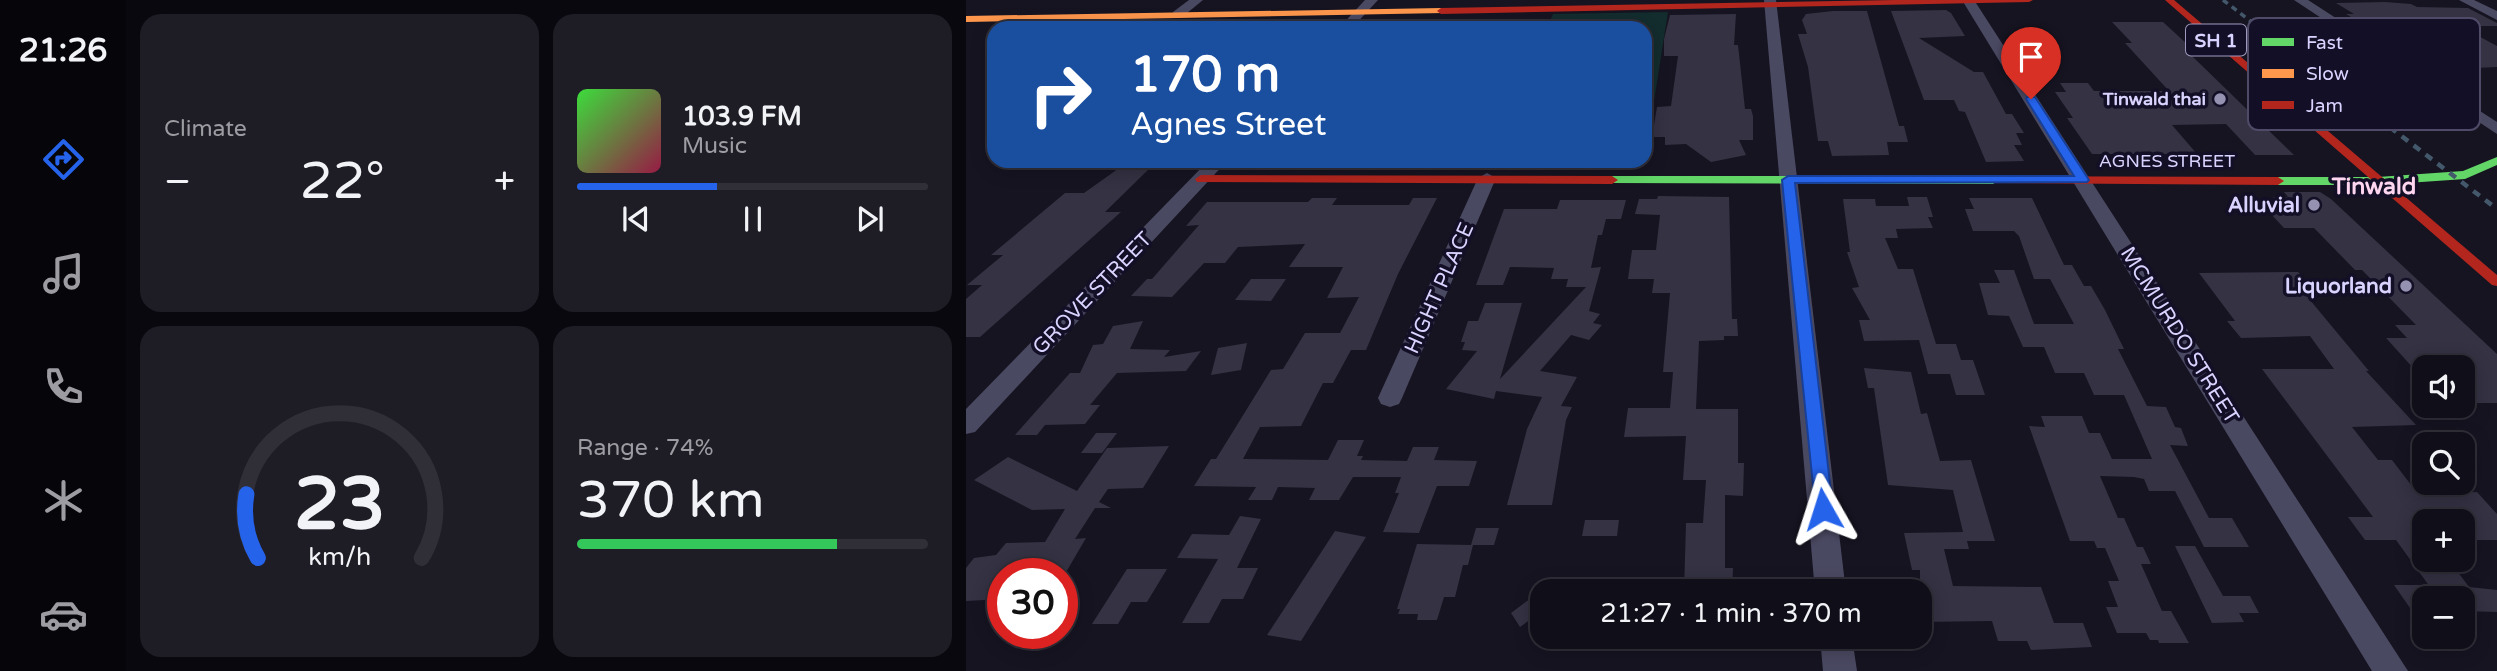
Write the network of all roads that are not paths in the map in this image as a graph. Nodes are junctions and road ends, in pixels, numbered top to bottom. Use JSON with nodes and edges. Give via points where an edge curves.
{"nodes":[{"id":1,"x":1197,"y":0,"type":"edge"},
{"id":2,"x":2029,"y":0,"type":"edge"},
{"id":3,"x":2169,"y":0,"type":"edge"},
{"id":4,"x":2300,"y":0,"type":"edge"},
{"id":5,"x":2465,"y":0,"type":"edge"},
{"id":6,"x":1969,"y":1,"type":"edge"},
{"id":7,"x":1770,"y":2,"type":"edge"},
{"id":8,"x":1569,"y":4,"type":"edge"},
{"id":9,"x":1366,"y":6,"type":"edge"},
{"id":10,"x":1177,"y":15,"type":"junction"},
{"id":11,"x":2497,"y":16,"type":"edge"},
{"id":12,"x":2327,"y":18,"type":"edge"},
{"id":13,"x":966,"y":19,"type":"edge"},
{"id":14,"x":1352,"y":21,"type":"edge"},
{"id":15,"x":2248,"y":68,"type":"edge"},
{"id":16,"x":2480,"y":119,"type":"edge"},
{"id":17,"x":2319,"y":130,"type":"edge"},
{"id":18,"x":2497,"y":130,"type":"edge"},
{"id":19,"x":2495,"y":163,"type":"edge"},
{"id":20,"x":1211,"y":168,"type":"edge"},
{"id":21,"x":1487,"y":178,"type":"junction"},
{"id":22,"x":1200,"y":179,"type":"junction"},
{"id":23,"x":1788,"y":180,"type":"junction"},
{"id":24,"x":2082,"y":180,"type":"junction"},
{"id":25,"x":2378,"y":181,"type":"junction"},
{"id":26,"x":2497,"y":282,"type":"edge"},
{"id":27,"x":1390,"y":398,"type":"dead end"},
{"id":28,"x":966,"y":425,"type":"edge"},
{"id":29,"x":1830,"y":579,"type":"edge"},
{"id":30,"x":1837,"y":649,"type":"edge"},
{"id":31,"x":1840,"y":671,"type":"edge"},
{"id":32,"x":2391,"y":671,"type":"edge"}],
"edges":[{"from":1,"to":10,"type":"street"},
{"from":2,"to":6,"type":"main road"},
{"from":3,"to":15,"type":"main road","number":"SH 1"},
{"from":4,"to":12,"type":"street"},
{"from":5,"to":11,"type":"street"},
{"from":6,"to":7,"type":"main road"},
{"from":6,"to":24,"type":"street","name":"MCMURDO STREET"},
{"from":7,"to":8,"type":"main road"},
{"from":7,"to":23,"type":"street"},
{"from":8,"to":9,"type":"main road"},
{"from":9,"to":10,"type":"main road"},
{"from":9,"to":14,"type":"street"},
{"from":10,"to":13,"type":"main road"},
{"from":16,"to":18,"type":"street"},
{"from":17,"to":25,"type":"main road","number":"SH 1"},
{"from":19,"to":25,"type":"main road","name":"AGNES STREET","via":[[2465,175]]},
{"from":20,"to":22,"type":"street","name":"GROVE STREET"},
{"from":21,"to":22,"type":"main road","name":"AGNES STREET"},
{"from":21,"to":23,"type":"main road","name":"AGNES STREET"},
{"from":21,"to":27,"type":"street","name":"HIGHT PLACE"},
{"from":22,"to":28,"type":"street","name":"GROVE STREET"},
{"from":23,"to":24,"type":"main road","name":"AGNES STREET"},
{"from":23,"to":29,"type":"street"},
{"from":24,"to":25,"type":"main road","name":"AGNES STREET"},
{"from":24,"to":32,"type":"street","name":"MCMURDO STREET"},
{"from":25,"to":26,"type":"main road","number":"SH 1"},
{"from":30,"to":31,"type":"street"}]}
